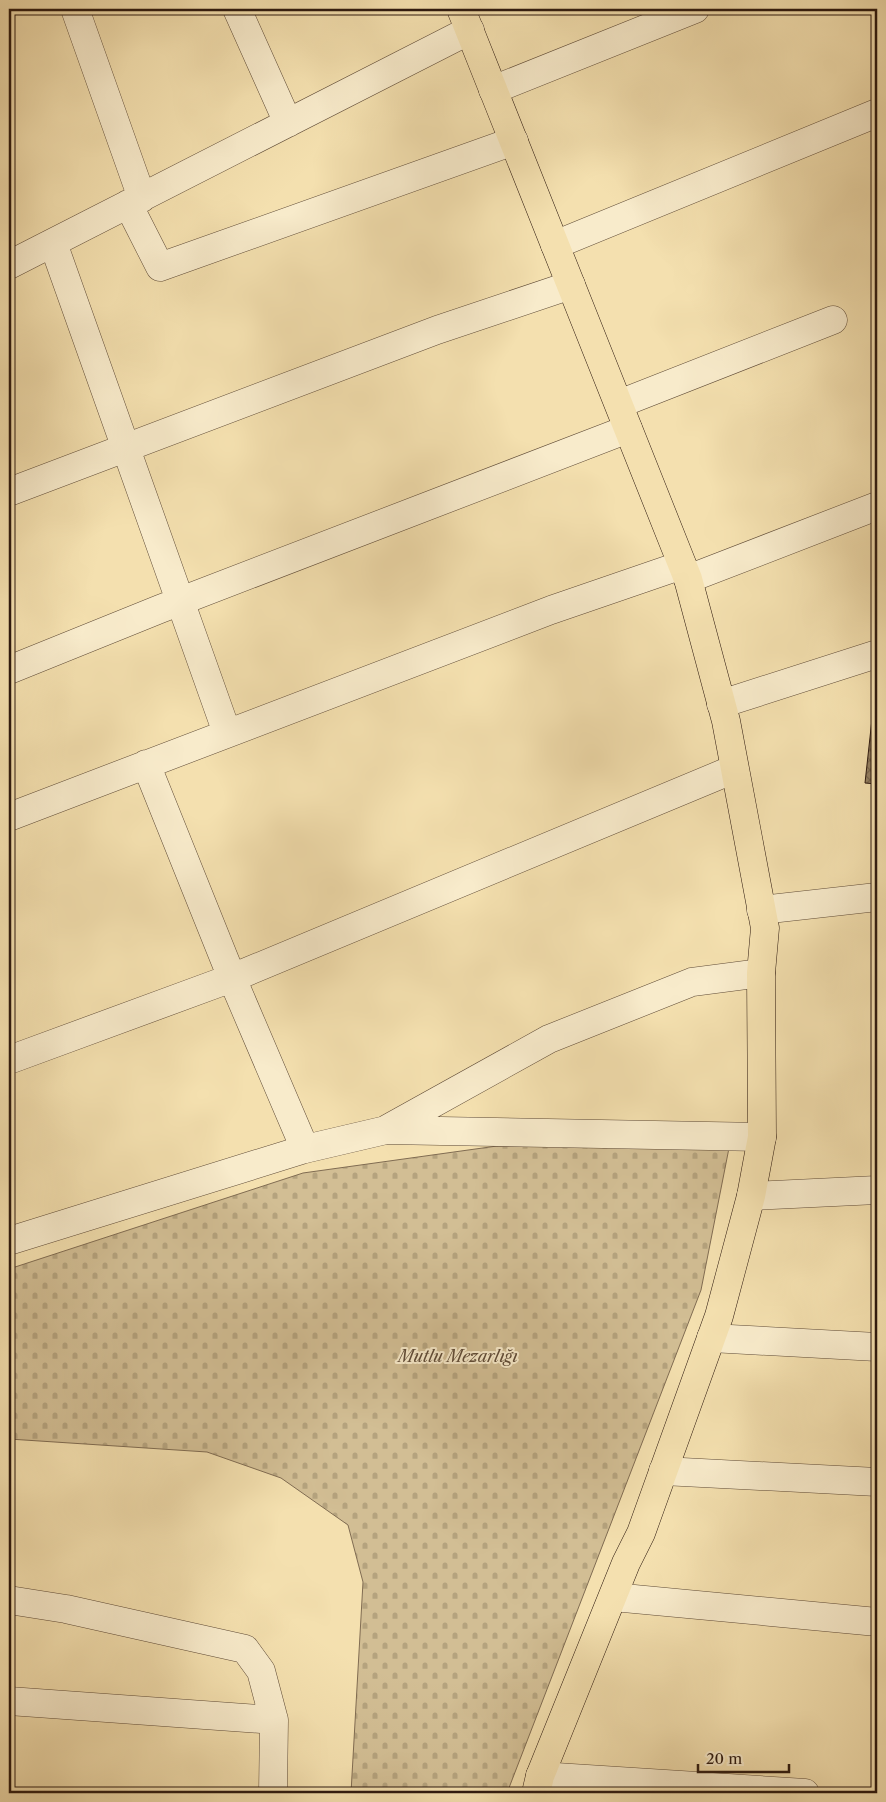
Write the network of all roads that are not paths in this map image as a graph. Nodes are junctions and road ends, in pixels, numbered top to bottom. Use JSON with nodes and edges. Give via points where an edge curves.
{"nodes":[{"id":1,"x":75,"y":9,"type":"edge"},
{"id":2,"x":237,"y":9,"type":"edge"},
{"id":3,"x":695,"y":9,"type":"edge"},
{"id":4,"x":466,"y":19,"type":"edge"},
{"id":5,"x":494,"y":90,"type":"junction"},
{"id":6,"x":877,"y":113,"type":"edge"},
{"id":7,"x":288,"y":123,"type":"junction"},
{"id":8,"x":514,"y":141,"type":"junction"},
{"id":9,"x":135,"y":201,"type":"junction"},
{"id":10,"x":53,"y":243,"type":"junction"},
{"id":11,"x":555,"y":245,"type":"junction"},
{"id":12,"x":9,"y":265,"type":"edge"},
{"id":13,"x":571,"y":284,"type":"junction"},
{"id":14,"x":833,"y":320,"type":"dead end"},
{"id":15,"x":618,"y":404,"type":"junction"},
{"id":16,"x":628,"y":429,"type":"junction"},
{"id":17,"x":126,"y":449,"type":"junction"},
{"id":18,"x":9,"y":492,"type":"edge"},
{"id":19,"x":877,"y":506,"type":"edge"},
{"id":20,"x":685,"y":572,"type":"junction"},
{"id":21,"x":180,"y":602,"type":"junction"},
{"id":22,"x":877,"y":654,"type":"edge"},
{"id":23,"x":9,"y":670,"type":"edge"},
{"id":24,"x":721,"y":704,"type":"junction"},
{"id":25,"x":227,"y":733,"type":"junction"},
{"id":26,"x":146,"y":764,"type":"junction"},
{"id":27,"x":734,"y":769,"type":"junction"},
{"id":28,"x":9,"y":817,"type":"edge"},
{"id":29,"x":877,"y":898,"type":"edge"},
{"id":30,"x":762,"y":910,"type":"junction"},
{"id":31,"x":761,"y":973,"type":"junction"},
{"id":32,"x":232,"y":978,"type":"junction"},
{"id":33,"x":9,"y":1060,"type":"edge"},
{"id":34,"x":386,"y":1130,"type":"junction"},
{"id":35,"x":762,"y":1137,"type":"junction"},
{"id":36,"x":305,"y":1149,"type":"junction"},
{"id":37,"x":877,"y":1190,"type":"edge"},
{"id":38,"x":751,"y":1196,"type":"junction"},
{"id":39,"x":9,"y":1242,"type":"edge"},
{"id":40,"x":711,"y":1338,"type":"junction"},
{"id":41,"x":877,"y":1347,"type":"edge"},
{"id":42,"x":663,"y":1471,"type":"junction"},
{"id":43,"x":877,"y":1482,"type":"edge"},
{"id":44,"x":613,"y":1597,"type":"junction"},
{"id":45,"x":9,"y":1600,"type":"edge"},
{"id":46,"x":877,"y":1622,"type":"edge"},
{"id":47,"x":9,"y":1701,"type":"edge"},
{"id":48,"x":274,"y":1720,"type":"junction"},
{"id":49,"x":538,"y":1785,"type":"edge"},
{"id":50,"x":273,"y":1793,"type":"edge"},
{"id":51,"x":805,"y":1793,"type":"edge"}],
"edges":[{"from":1,"to":9,"type":"street"},
{"from":2,"to":7,"type":"street"},
{"from":3,"to":5,"type":"street"},
{"from":4,"to":5,"type":"main road"},
{"from":4,"to":7,"type":"street"},
{"from":5,"to":8,"type":"main road"},
{"from":6,"to":11,"type":"street"},
{"from":7,"to":9,"type":"street"},
{"from":8,"to":9,"type":"street","via":[[160,268]]},
{"from":8,"to":11,"type":"main road"},
{"from":9,"to":10,"type":"street"},
{"from":10,"to":12,"type":"street"},
{"from":10,"to":17,"type":"street"},
{"from":11,"to":13,"type":"main road"},
{"from":13,"to":15,"type":"main road"},
{"from":13,"to":17,"type":"street","via":[[437,330]]},
{"from":14,"to":15,"type":"street"},
{"from":15,"to":16,"type":"main road"},
{"from":16,"to":20,"type":"main road"},
{"from":16,"to":21,"type":"street"},
{"from":17,"to":18,"type":"street"},
{"from":17,"to":21,"type":"street"},
{"from":19,"to":20,"type":"street"},
{"from":20,"to":24,"type":"main road"},
{"from":20,"to":25,"type":"street","via":[[551,610]]},
{"from":21,"to":23,"type":"street"},
{"from":21,"to":25,"type":"street"},
{"from":22,"to":24,"type":"street"},
{"from":24,"to":27,"type":"main road"},
{"from":25,"to":26,"type":"street"},
{"from":26,"to":28,"type":"street"},
{"from":26,"to":32,"type":"street"},
{"from":27,"to":30,"type":"main road"},
{"from":27,"to":32,"type":"street"},
{"from":29,"to":30,"type":"street"},
{"from":30,"to":31,"type":"main road","via":[[765,928]]},
{"from":31,"to":34,"type":"street","via":[[692,982],[549,1039]]},
{"from":31,"to":35,"type":"main road"},
{"from":32,"to":33,"type":"street"},
{"from":32,"to":36,"type":"street"},
{"from":34,"to":35,"type":"street"},
{"from":34,"to":36,"type":"street"},
{"from":35,"to":38,"type":"main road"},
{"from":36,"to":39,"type":"street"},
{"from":37,"to":38,"type":"street"},
{"from":38,"to":40,"type":"main road"},
{"from":40,"to":41,"type":"street"},
{"from":40,"to":42,"type":"main road"},
{"from":42,"to":43,"type":"street"},
{"from":42,"to":44,"type":"main road"},
{"from":44,"to":46,"type":"street"},
{"from":44,"to":49,"type":"main road"},
{"from":45,"to":48,"type":"street","via":[[66,1609],[245,1650],[261,1671]]},
{"from":47,"to":48,"type":"street"},
{"from":48,"to":50,"type":"street"},
{"from":49,"to":51,"type":"street"}]}
